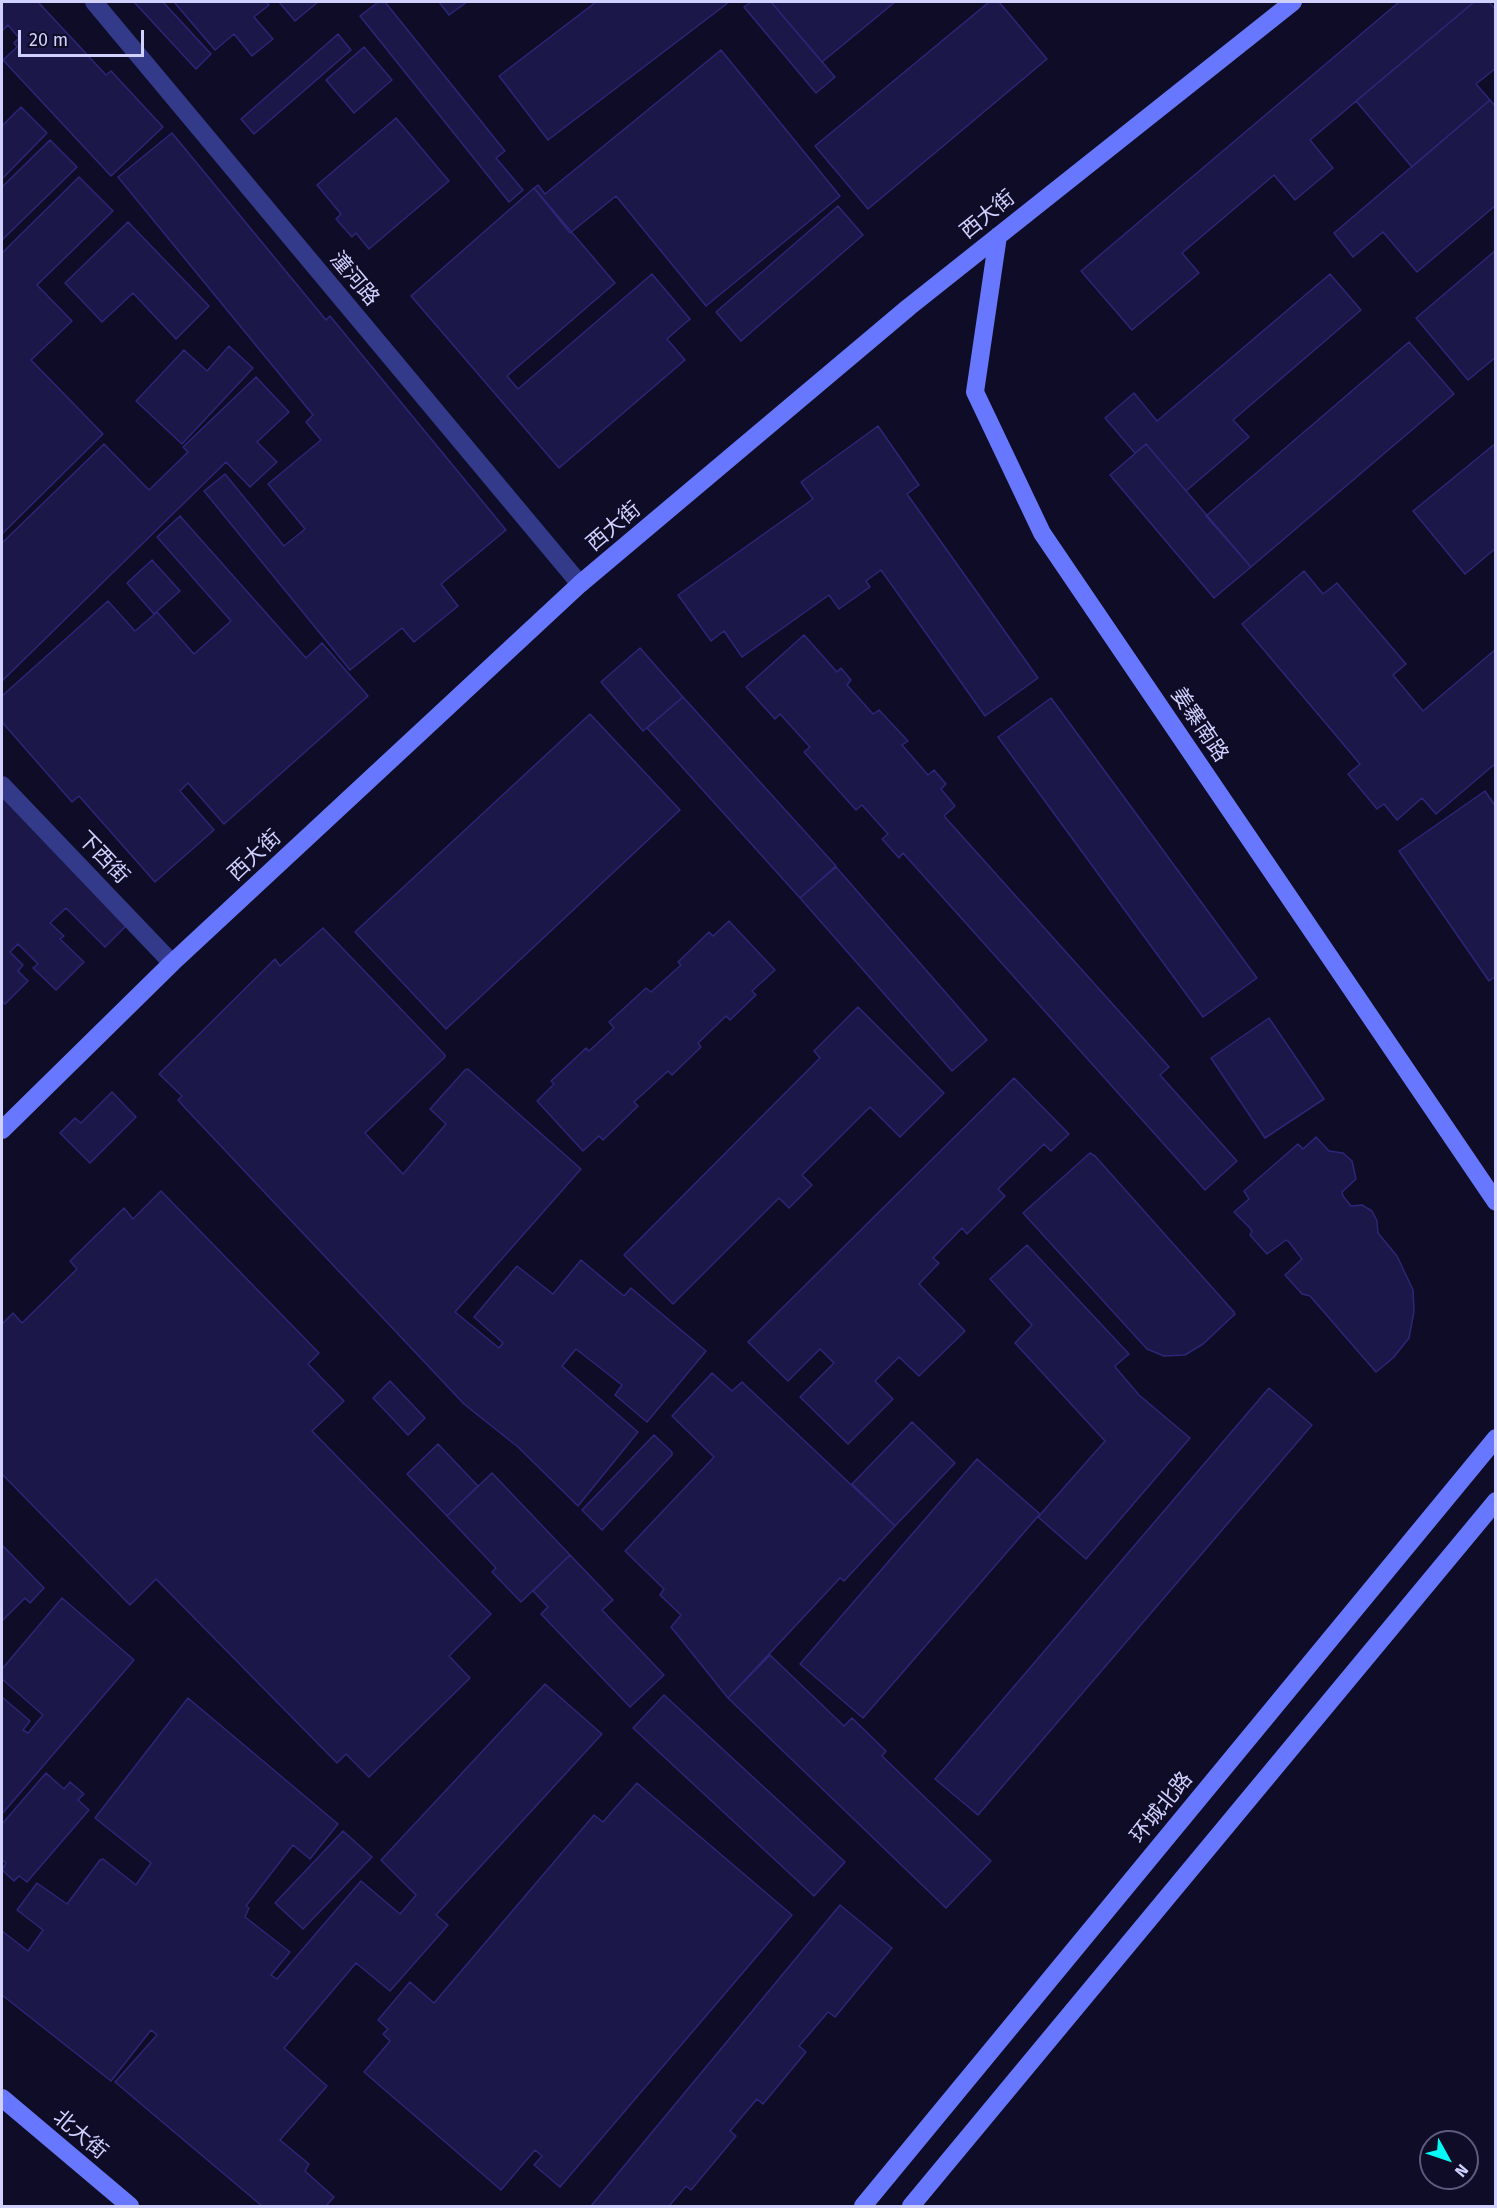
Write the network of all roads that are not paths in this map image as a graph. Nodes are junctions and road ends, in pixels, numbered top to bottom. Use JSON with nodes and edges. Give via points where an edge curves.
{"nodes":[{"id":1,"x":94,"y":2,"type":"edge"},
{"id":2,"x":1293,"y":2,"type":"edge"},
{"id":3,"x":998,"y":236,"type":"junction"},
{"id":4,"x":580,"y":584,"type":"junction"},
{"id":5,"x":2,"y":784,"type":"edge"},
{"id":6,"x":172,"y":963,"type":"junction"},
{"id":7,"x":2,"y":1130,"type":"edge"},
{"id":8,"x":1496,"y":1202,"type":"edge"},
{"id":9,"x":1496,"y":1437,"type":"edge"},
{"id":10,"x":1496,"y":1501,"type":"edge"},
{"id":11,"x":2,"y":2098,"type":"edge"},
{"id":12,"x":130,"y":2206,"type":"edge"},
{"id":13,"x":863,"y":2206,"type":"edge"},
{"id":14,"x":911,"y":2206,"type":"edge"}],
"edges":[{"from":1,"to":4,"type":"street","name":"潼河路"},
{"from":2,"to":3,"type":"main road","name":"西大街"},
{"from":3,"to":4,"type":"main road","name":"西大街"},
{"from":3,"to":8,"type":"main road","name":"姜寨南路","via":[[975,392],[1042,533]]},
{"from":4,"to":6,"type":"main road","name":"西大街"},
{"from":5,"to":6,"type":"street","name":"下西街"},
{"from":6,"to":7,"type":"main road","name":"西大街"},
{"from":9,"to":13,"type":"main road","name":"环城北路"},
{"from":10,"to":14,"type":"main road"},
{"from":11,"to":12,"type":"main road","name":"北大街"}]}
